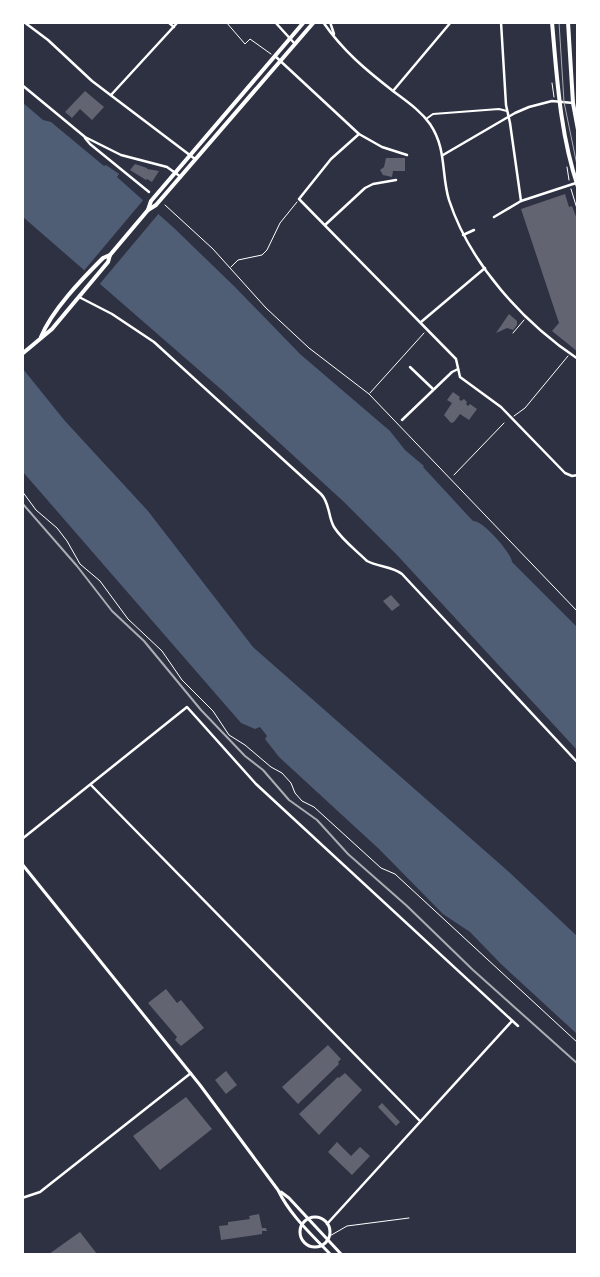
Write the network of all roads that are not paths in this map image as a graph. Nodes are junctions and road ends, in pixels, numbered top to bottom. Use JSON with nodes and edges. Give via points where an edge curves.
{"nodes":[{"id":1,"x":24,"y":22,"type":"edge"},
{"id":2,"x":168,"y":22,"type":"edge"},
{"id":3,"x":178,"y":22,"type":"edge"},
{"id":4,"x":275,"y":22,"type":"edge"},
{"id":5,"x":304,"y":22,"type":"edge"},
{"id":6,"x":314,"y":22,"type":"edge"},
{"id":7,"x":324,"y":22,"type":"edge"},
{"id":8,"x":330,"y":22,"type":"edge"},
{"id":9,"x":451,"y":22,"type":"edge"},
{"id":10,"x":501,"y":22,"type":"edge"},
{"id":11,"x":552,"y":22,"type":"edge"},
{"id":12,"x":568,"y":22,"type":"edge"},
{"id":13,"x":174,"y":27,"type":"junction"},
{"id":14,"x":335,"y":37,"type":"junction"},
{"id":15,"x":290,"y":39,"type":"junction"},
{"id":16,"x":296,"y":45,"type":"junction"},
{"id":17,"x":275,"y":56,"type":"junction"},
{"id":18,"x":282,"y":61,"type":"junction"},
{"id":19,"x":22,"y":85,"type":"edge"},
{"id":20,"x":393,"y":91,"type":"junction"},
{"id":21,"x":111,"y":95,"type":"junction"},
{"id":22,"x":557,"y":101,"type":"junction"},
{"id":23,"x":574,"y":103,"type":"junction"},
{"id":24,"x":507,"y":111,"type":"junction"},
{"id":25,"x":509,"y":117,"type":"junction"},
{"id":26,"x":426,"y":119,"type":"junction"},
{"id":27,"x":578,"y":130,"type":"edge"},
{"id":28,"x":359,"y":134,"type":"junction"},
{"id":29,"x":85,"y":137,"type":"junction"},
{"id":30,"x":190,"y":155,"type":"junction"},
{"id":31,"x":407,"y":155,"type":"dead end"},
{"id":32,"x":443,"y":155,"type":"junction"},
{"id":33,"x":195,"y":159,"type":"junction"},
{"id":34,"x":176,"y":172,"type":"junction"},
{"id":35,"x":181,"y":177,"type":"junction"},
{"id":36,"x":396,"y":180,"type":"dead end"},
{"id":37,"x":577,"y":185,"type":"edge"},
{"id":38,"x":149,"y":192,"type":"dead end"},
{"id":39,"x":521,"y":201,"type":"junction"},
{"id":40,"x":148,"y":210,"type":"junction"},
{"id":41,"x":494,"y":217,"type":"dead end"},
{"id":42,"x":325,"y":225,"type":"junction"},
{"id":43,"x":474,"y":230,"type":"dead end"},
{"id":44,"x":463,"y":235,"type":"junction"},
{"id":45,"x":110,"y":255,"type":"junction"},
{"id":46,"x":485,"y":268,"type":"junction"},
{"id":47,"x":72,"y":292,"type":"junction"},
{"id":48,"x":79,"y":297,"type":"junction"},
{"id":49,"x":421,"y":323,"type":"junction"},
{"id":50,"x":41,"y":336,"type":"junction"},
{"id":51,"x":22,"y":354,"type":"edge"},
{"id":52,"x":578,"y":359,"type":"edge"},
{"id":53,"x":410,"y":367,"type":"dead end"},
{"id":54,"x":458,"y":369,"type":"junction"},
{"id":55,"x":433,"y":389,"type":"junction"},
{"id":56,"x":402,"y":420,"type":"dead end"},
{"id":57,"x":578,"y":475,"type":"edge"},
{"id":58,"x":578,"y":763,"type":"edge"},
{"id":59,"x":91,"y":785,"type":"junction"},
{"id":60,"x":22,"y":839,"type":"edge"},
{"id":61,"x":22,"y":864,"type":"edge"},
{"id":62,"x":512,"y":1021,"type":"junction"},
{"id":63,"x":518,"y":1026,"type":"dead end"},
{"id":64,"x":190,"y":1073,"type":"junction"},
{"id":65,"x":420,"y":1121,"type":"junction"},
{"id":66,"x":278,"y":1190,"type":"junction"},
{"id":67,"x":22,"y":1198,"type":"edge"},
{"id":68,"x":409,"y":1218,"type":"dead end"},
{"id":69,"x":307,"y":1219,"type":"junction"},
{"id":70,"x":302,"y":1224,"type":"junction"},
{"id":71,"x":327,"y":1224,"type":"junction"},
{"id":72,"x":328,"y":1238,"type":"junction"},
{"id":73,"x":321,"y":1245,"type":"junction"},
{"id":74,"x":330,"y":1254,"type":"edge"},
{"id":75,"x":341,"y":1254,"type":"edge"}],
"edges":[{"from":1,"to":21,"type":"street"},
{"from":2,"to":13,"type":"street"},
{"from":3,"to":13,"type":"street"},
{"from":4,"to":15,"type":"street"},
{"from":5,"to":15,"type":"main road"},
{"from":6,"to":16,"type":"main road"},
{"from":7,"to":14,"type":"street"},
{"from":8,"to":14,"type":"street"},
{"from":9,"to":20,"type":"street"},
{"from":10,"to":24,"type":"street"},
{"from":11,"to":22,"type":"main road"},
{"from":12,"to":23,"type":"main road"},
{"from":13,"to":21,"type":"street"},
{"from":14,"to":20,"type":"street","via":[[351,57]]},
{"from":15,"to":16,"type":"street"},
{"from":15,"to":17,"type":"main road"},
{"from":16,"to":18,"type":"main road"},
{"from":17,"to":18,"type":"street"},
{"from":17,"to":30,"type":"main road"},
{"from":18,"to":28,"type":"street"},
{"from":18,"to":33,"type":"main road"},
{"from":19,"to":29,"type":"street"},
{"from":20,"to":26,"type":"street"},
{"from":21,"to":30,"type":"street"},
{"from":22,"to":23,"type":"street"},
{"from":22,"to":25,"type":"street","via":[[530,107]]},
{"from":22,"to":37,"type":"main road"},
{"from":23,"to":27,"type":"main road"},
{"from":24,"to":25,"type":"street"},
{"from":24,"to":26,"type":"street","via":[[433,114]]},
{"from":25,"to":32,"type":"street"},
{"from":25,"to":39,"type":"street"},
{"from":26,"to":32,"type":"street","via":[[436,134]]},
{"from":28,"to":31,"type":"street","via":[[382,147]]},
{"from":28,"to":42,"type":"street","via":[[331,159],[299,199]]},
{"from":29,"to":34,"type":"street","via":[[121,154]]},
{"from":29,"to":38,"type":"street"},
{"from":30,"to":33,"type":"street"},
{"from":30,"to":34,"type":"main road"},
{"from":32,"to":44,"type":"street","via":[[448,196]]},
{"from":33,"to":35,"type":"main road"},
{"from":34,"to":35,"type":"street"},
{"from":34,"to":40,"type":"main road"},
{"from":35,"to":40,"type":"main road"},
{"from":36,"to":42,"type":"street","via":[[366,188]]},
{"from":37,"to":39,"type":"street"},
{"from":39,"to":41,"type":"street"},
{"from":40,"to":45,"type":"main road"},
{"from":42,"to":49,"type":"street"},
{"from":43,"to":44,"type":"street"},
{"from":44,"to":46,"type":"street"},
{"from":45,"to":47,"type":"main road","via":[[103,258]]},
{"from":45,"to":48,"type":"main road","via":[[108,262]]},
{"from":46,"to":49,"type":"street"},
{"from":46,"to":52,"type":"street","via":[[526,317]]},
{"from":47,"to":48,"type":"main road"},
{"from":47,"to":50,"type":"main road","via":[[46,324]]},
{"from":48,"to":50,"type":"main road","via":[[52,329]]},
{"from":48,"to":58,"type":"street","via":[[154,342],[321,494],[336,530],[367,561],[402,574]]},
{"from":49,"to":54,"type":"street","via":[[456,360]]},
{"from":50,"to":51,"type":"main road"},
{"from":53,"to":55,"type":"street"},
{"from":54,"to":55,"type":"street"},
{"from":54,"to":57,"type":"street","via":[[460,377],[501,407],[565,473]]},
{"from":55,"to":56,"type":"street"},
{"from":59,"to":60,"type":"street"},
{"from":59,"to":62,"type":"street","via":[[187,707],[256,784]]},
{"from":59,"to":65,"type":"street"},
{"from":61,"to":64,"type":"main road"},
{"from":62,"to":63,"type":"street"},
{"from":62,"to":65,"type":"street"},
{"from":64,"to":66,"type":"main road"},
{"from":64,"to":67,"type":"street","via":[[40,1192]]},
{"from":65,"to":71,"type":"street"},
{"from":66,"to":69,"type":"main road"},
{"from":66,"to":70,"type":"main road"},
{"from":68,"to":72,"type":"lane","via":[[347,1226]]},
{"from":69,"to":70,"type":"main road"},
{"from":69,"to":71,"type":"main road","via":[[316,1218]]},
{"from":69,"to":72,"type":"main road"},
{"from":70,"to":73,"type":"main road"},
{"from":70,"to":73,"type":"main road","via":[[300,1235],[305,1243],[312,1247]]},
{"from":71,"to":72,"type":"main road"},
{"from":72,"to":73,"type":"main road"},
{"from":72,"to":75,"type":"main road"},
{"from":73,"to":74,"type":"main road"}]}
